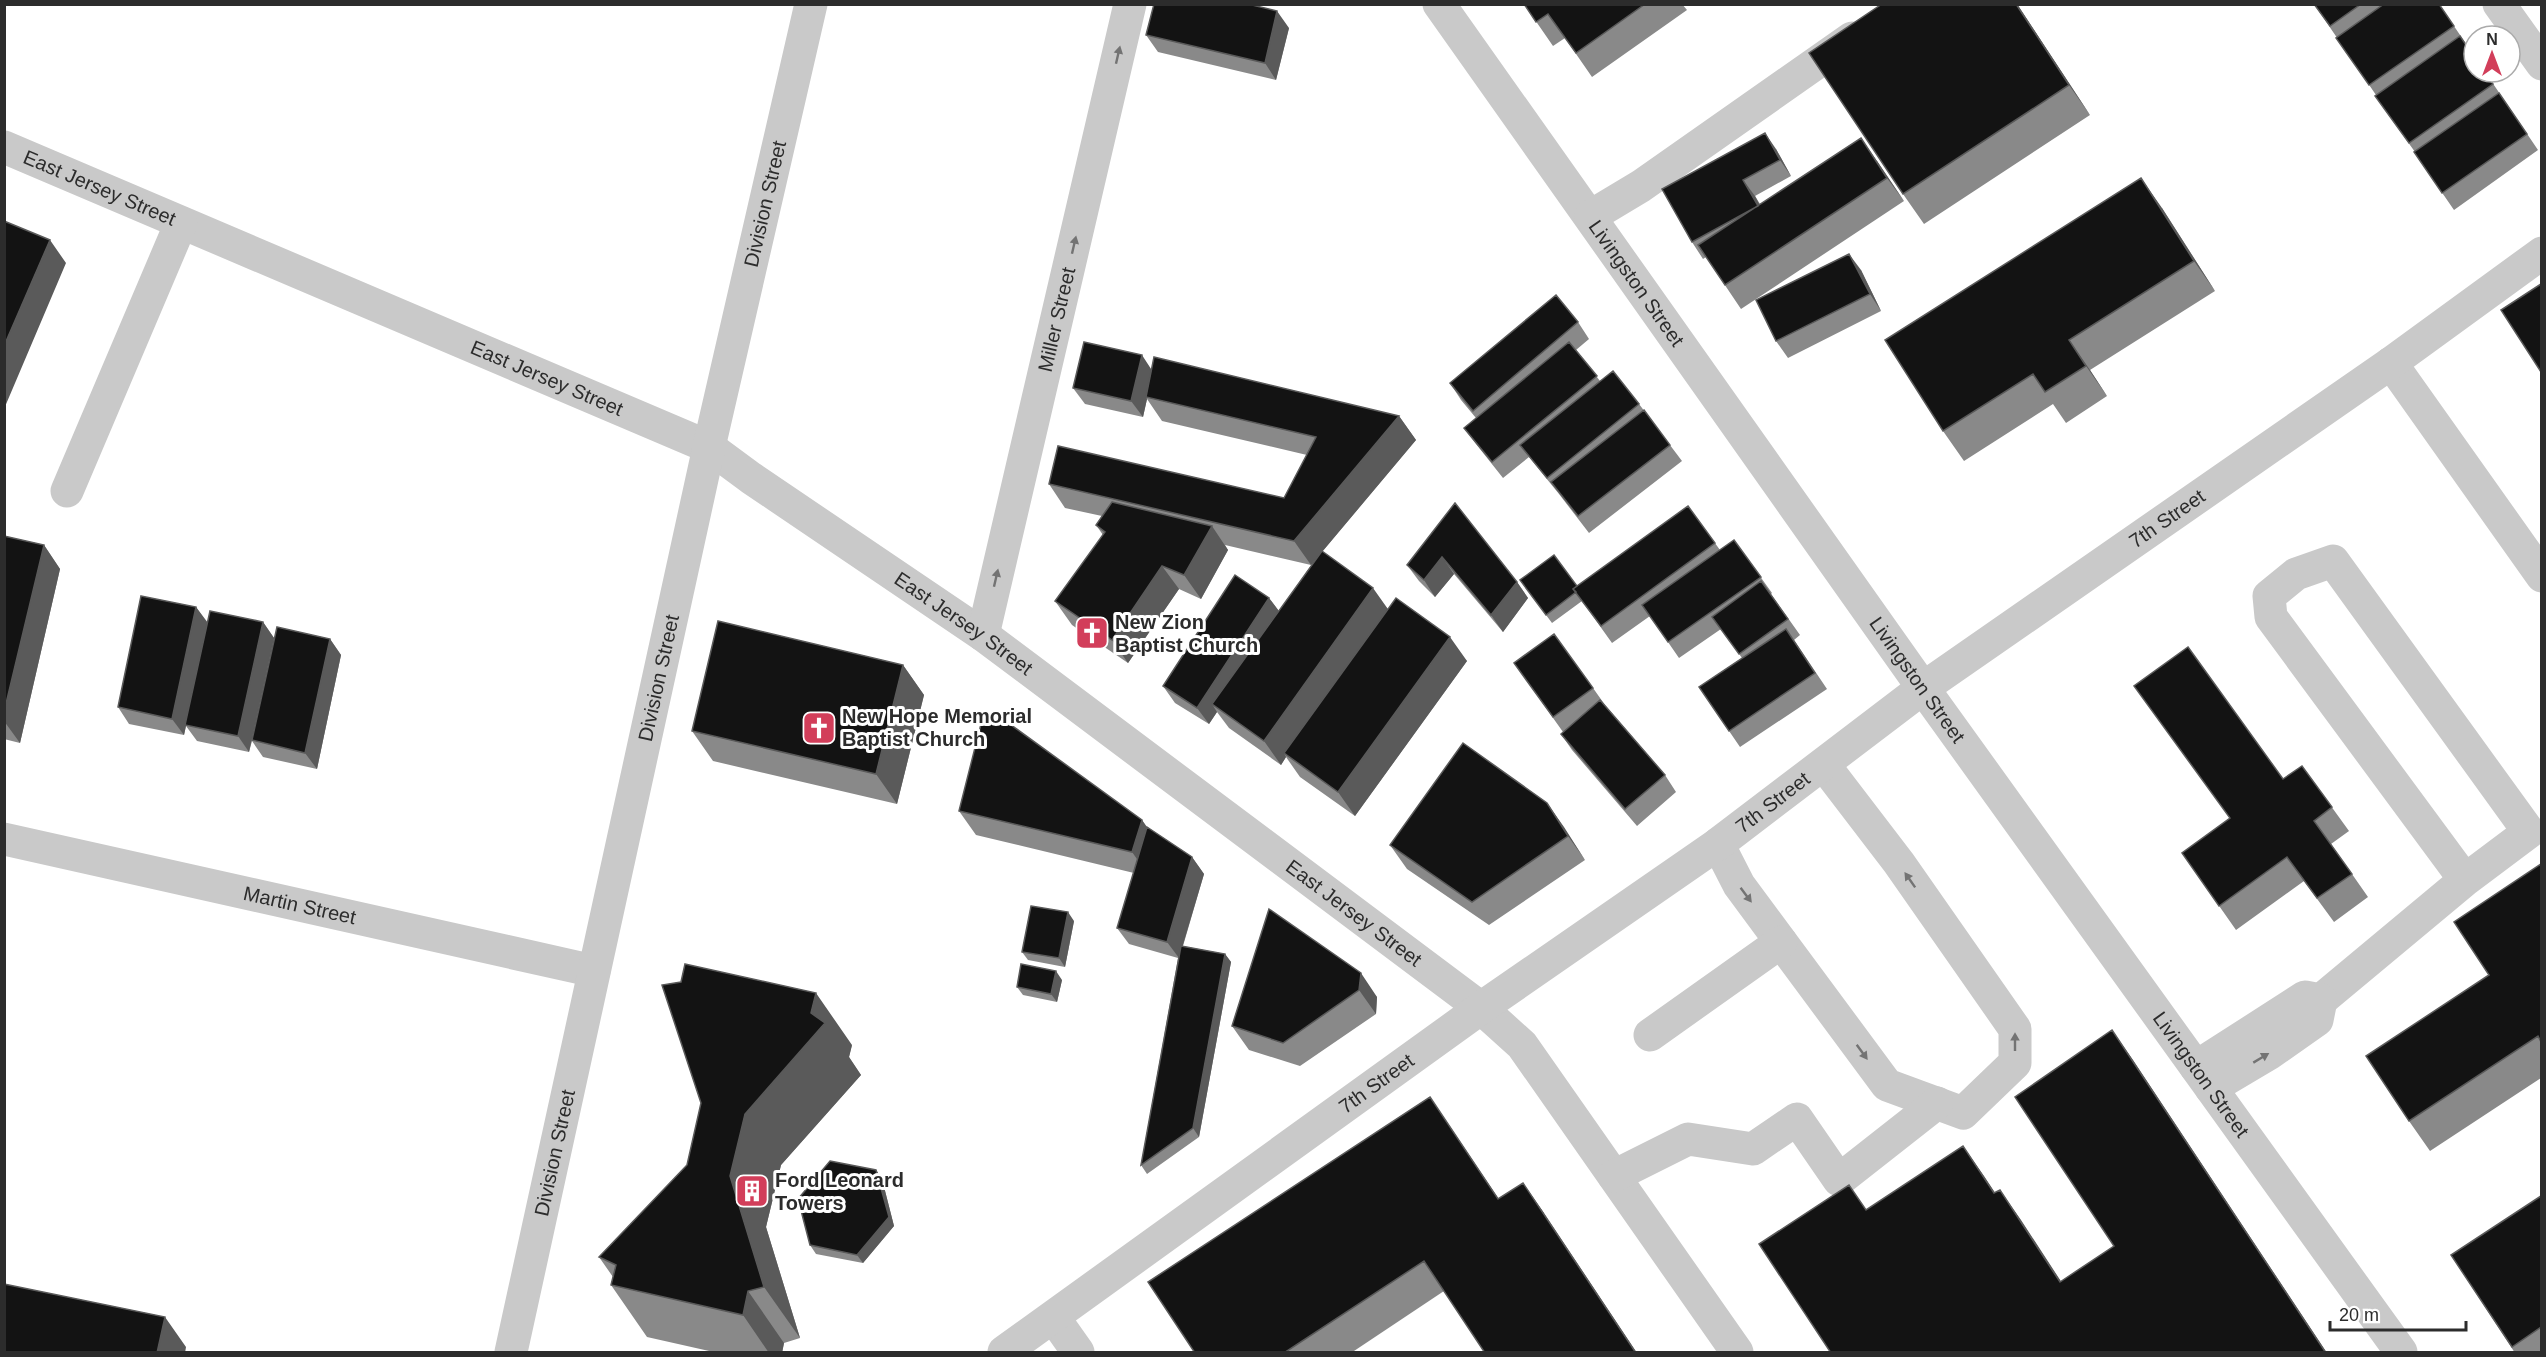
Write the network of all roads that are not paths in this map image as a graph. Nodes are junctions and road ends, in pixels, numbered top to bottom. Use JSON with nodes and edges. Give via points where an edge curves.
{"nodes":[{"id":1,"x":810,"y":4,"type":"edge"},
{"id":2,"x":1130,"y":4,"type":"edge"},
{"id":3,"x":1440,"y":4,"type":"edge"},
{"id":4,"x":2499,"y":4,"type":"edge"},
{"id":5,"x":1861,"y":31,"type":"edge"},
{"id":6,"x":2541,"y":64,"type":"edge"},
{"id":7,"x":4,"y":147,"type":"edge"},
{"id":8,"x":1591,"y":216,"type":"junction"},
{"id":9,"x":181,"y":222,"type":"junction"},
{"id":10,"x":2541,"y":253,"type":"edge"},
{"id":11,"x":2391,"y":363,"type":"junction"},
{"id":12,"x":709,"y":447,"type":"junction"},
{"id":13,"x":67,"y":491,"type":"dead end"},
{"id":14,"x":2541,"y":576,"type":"edge"},
{"id":15,"x":983,"y":635,"type":"junction"},
{"id":16,"x":1923,"y":688,"type":"junction"},
{"id":17,"x":1824,"y":765,"type":"junction"},
{"id":18,"x":2535,"y":830,"type":"edge"},
{"id":19,"x":4,"y":839,"type":"edge"},
{"id":20,"x":1718,"y":844,"type":"junction"},
{"id":21,"x":2465,"y":880,"type":"junction"},
{"id":22,"x":1781,"y":942,"type":"junction"},
{"id":23,"x":594,"y":971,"type":"junction"},
{"id":24,"x":1481,"y":1008,"type":"junction"},
{"id":25,"x":1650,"y":1035,"type":"dead end"},
{"id":26,"x":2204,"y":1078,"type":"junction"},
{"id":27,"x":1937,"y":1103,"type":"junction"},
{"id":28,"x":1614,"y":1176,"type":"junction"},
{"id":29,"x":1054,"y":1318,"type":"junction"},
{"id":30,"x":511,"y":1353,"type":"edge"},
{"id":31,"x":1004,"y":1353,"type":"edge"},
{"id":32,"x":1078,"y":1353,"type":"edge"},
{"id":33,"x":1737,"y":1353,"type":"edge"},
{"id":34,"x":2401,"y":1353,"type":"edge"}],
"edges":[{"from":1,"to":12,"type":"street","name":"Division Street"},
{"from":15,"to":2,"type":"street","name":"Miller Street","one_way":true},
{"from":3,"to":8,"type":"street","name":"Livingston Street"},
{"from":4,"to":6,"type":"street"},
{"from":5,"to":8,"type":"street","via":[[1641,186]]},
{"from":7,"to":9,"type":"street","name":"East Jersey Street"},
{"from":8,"to":16,"type":"street","name":"Livingston Street"},
{"from":9,"to":12,"type":"street","name":"East Jersey Street"},
{"from":9,"to":13,"type":"street"},
{"from":10,"to":11,"type":"street","name":"7th Street"},
{"from":11,"to":14,"type":"street"},
{"from":11,"to":16,"type":"street","name":"7th Street"},
{"from":12,"to":15,"type":"street","name":"East Jersey Street"},
{"from":12,"to":23,"type":"street","name":"Division Street"},
{"from":15,"to":24,"type":"street","name":"East Jersey Street"},
{"from":16,"to":17,"type":"street","name":"7th Street"},
{"from":16,"to":26,"type":"street","name":"Livingston Street"},
{"from":17,"to":20,"type":"street","name":"7th Street"},
{"from":27,"to":17,"type":"street","one_way":true,"via":[[1962,1113],[1992,1085],[2015,1063],[2015,1029],[1899,863]]},
{"from":18,"to":21,"type":"street"},
{"from":18,"to":21,"type":"street","via":[[2333,561],[2296,574],[2270,596],[2271,616]]},
{"from":19,"to":23,"type":"street","name":"Martin Street"},
{"from":20,"to":22,"type":"street","one_way":true,"via":[[1739,885]]},
{"from":20,"to":24,"type":"street","name":"7th Street"},
{"from":21,"to":26,"type":"street","via":[[2321,1000],[2317,1020],[2270,1053]]},
{"from":22,"to":25,"type":"street"},
{"from":22,"to":27,"type":"street","one_way":true,"via":[[1887,1085]]},
{"from":23,"to":30,"type":"street","name":"Division Street"},
{"from":24,"to":28,"type":"street","name":"East Jersey Street","via":[[1522,1045]]},
{"from":24,"to":29,"type":"street","name":"7th Street"},
{"from":26,"to":34,"type":"street","name":"Livingston Street"},
{"from":27,"to":28,"type":"street","via":[[1839,1180],[1797,1119],[1753,1149],[1688,1139]]},
{"from":28,"to":33,"type":"street","name":"East Jersey Street"},
{"from":29,"to":31,"type":"street","name":"7th Street"},
{"from":29,"to":32,"type":"street"}]}
